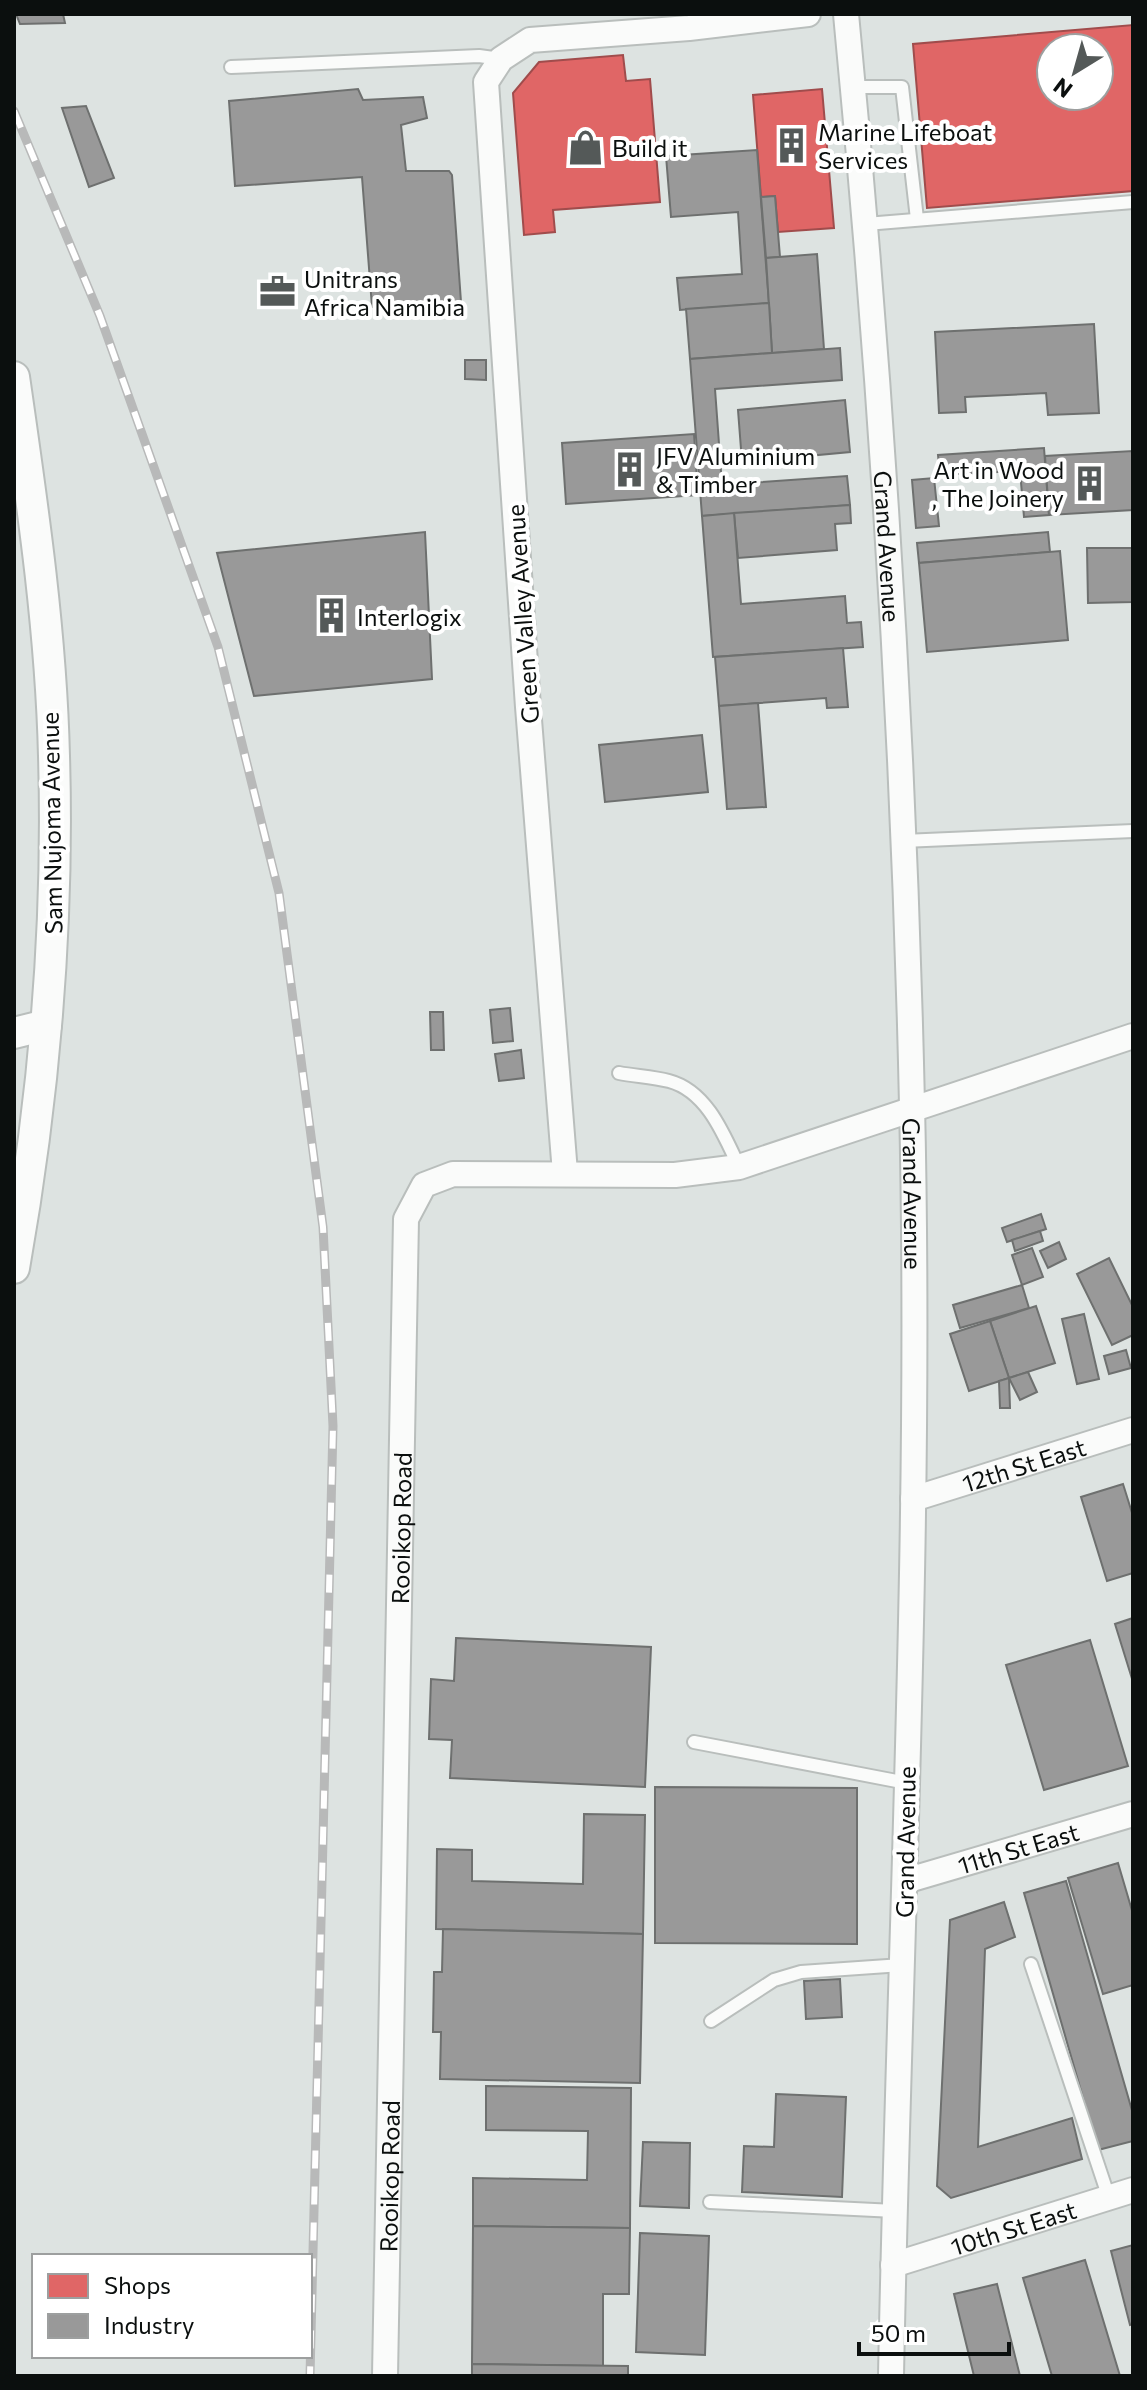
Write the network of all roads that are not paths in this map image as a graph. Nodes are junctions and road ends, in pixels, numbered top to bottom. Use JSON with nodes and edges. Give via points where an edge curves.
{"nodes":[{"id":1,"x":808,"y":14,"type":"edge"},
{"id":2,"x":846,"y":14,"type":"edge"},
{"id":3,"x":501,"y":59,"type":"junction"},
{"id":4,"x":231,"y":67,"type":"dead end"},
{"id":5,"x":853,"y":87,"type":"junction"},
{"id":6,"x":1133,"y":202,"type":"edge"},
{"id":7,"x":917,"y":219,"type":"junction"},
{"id":8,"x":866,"y":224,"type":"junction"},
{"id":9,"x":14,"y":377,"type":"edge"},
{"id":10,"x":1133,"y":831,"type":"edge"},
{"id":11,"x":903,"y":841,"type":"junction"},
{"id":12,"x":46,"y":1025,"type":"junction"},
{"id":13,"x":14,"y":1033,"type":"edge"},
{"id":14,"x":1132,"y":1043,"type":"edge"},
{"id":15,"x":619,"y":1073,"type":"dead end"},
{"id":16,"x":912,"y":1107,"type":"junction"},
{"id":17,"x":739,"y":1167,"type":"junction"},
{"id":18,"x":565,"y":1173,"type":"junction"},
{"id":19,"x":14,"y":1268,"type":"edge"},
{"id":20,"x":1133,"y":1430,"type":"edge"},
{"id":21,"x":913,"y":1499,"type":"junction"},
{"id":22,"x":694,"y":1742,"type":"dead end"},
{"id":23,"x":907,"y":1783,"type":"junction"},
{"id":24,"x":1133,"y":1814,"type":"edge"},
{"id":25,"x":905,"y":1881,"type":"junction"},
{"id":26,"x":1031,"y":1964,"type":"dead end"},
{"id":27,"x":902,"y":1965,"type":"junction"},
{"id":28,"x":711,"y":2021,"type":"dead end"},
{"id":29,"x":1133,"y":2190,"type":"edge"},
{"id":30,"x":1109,"y":2198,"type":"junction"},
{"id":31,"x":710,"y":2202,"type":"dead end"},
{"id":32,"x":895,"y":2211,"type":"junction"},
{"id":33,"x":893,"y":2265,"type":"junction"},
{"id":34,"x":385,"y":2376,"type":"edge"},
{"id":35,"x":891,"y":2376,"type":"edge"}],
"edges":[{"from":1,"to":3,"type":"street","via":[[530,40]]},
{"from":2,"to":5,"type":"street","name":"Grand Avenue"},
{"from":3,"to":4,"type":"lane"},
{"from":3,"to":18,"type":"street","name":"Green Valley Avenue","via":[[486,82]]},
{"from":5,"to":7,"type":"lane","via":[[902,87]]},
{"from":5,"to":8,"type":"street","name":"Grand Avenue"},
{"from":6,"to":7,"type":"lane"},
{"from":7,"to":8,"type":"lane"},
{"from":8,"to":11,"type":"street","name":"Grand Avenue","via":[[895,636]]},
{"from":9,"to":12,"type":"street","name":"Sam Nujoma Avenue","via":[[36,531],[54,754],[55,917]]},
{"from":10,"to":11,"type":"lane"},
{"from":11,"to":16,"type":"street","name":"Grand Avenue"},
{"from":12,"to":13,"type":"street"},
{"from":12,"to":19,"type":"street","name":"Sam Nujoma Avenue"},
{"from":14,"to":16,"type":"street","name":"Rooikop Road"},
{"from":15,"to":17,"type":"lane","via":[[672,1081],[696,1096],[719,1124]]},
{"from":16,"to":17,"type":"street","name":"Rooikop Road"},
{"from":16,"to":21,"type":"street","name":"Grand Avenue"},
{"from":17,"to":18,"type":"street","name":"Rooikop Road","via":[[675,1175]]},
{"from":18,"to":34,"type":"street","name":"Rooikop Road","via":[[453,1174],[424,1185],[406,1219]]},
{"from":20,"to":21,"type":"street","name":"12th St East"},
{"from":21,"to":23,"type":"street","name":"Grand Avenue"},
{"from":22,"to":23,"type":"lane"},
{"from":23,"to":25,"type":"street","name":"Grand Avenue"},
{"from":24,"to":25,"type":"street","name":"11th St East"},
{"from":25,"to":27,"type":"street","name":"Grand Avenue"},
{"from":26,"to":30,"type":"lane"},
{"from":27,"to":28,"type":"lane","via":[[801,1972],[774,1980]]},
{"from":27,"to":32,"type":"street","name":"Grand Avenue"},
{"from":29,"to":30,"type":"street","name":"10th St East"},
{"from":30,"to":33,"type":"street","name":"10th St East"},
{"from":31,"to":32,"type":"lane"},
{"from":32,"to":33,"type":"street","name":"Grand Avenue"},
{"from":33,"to":35,"type":"street","name":"Grand Avenue"}]}
